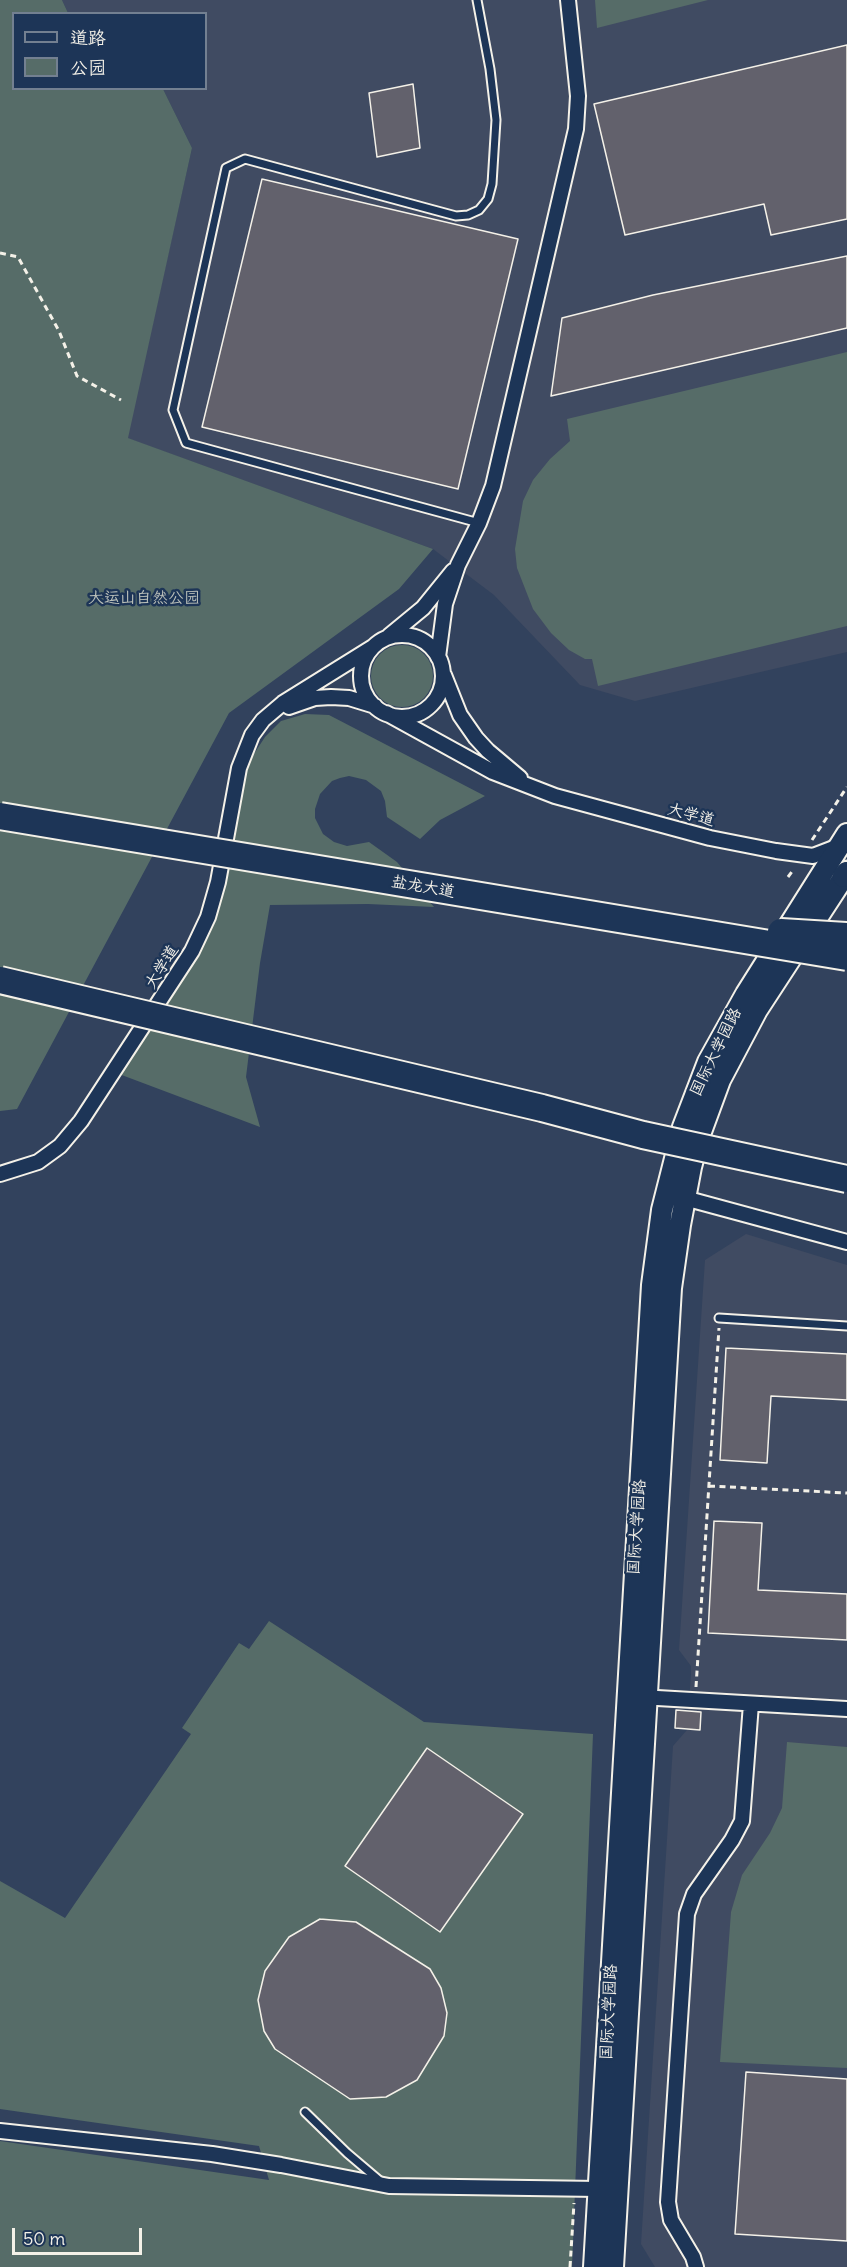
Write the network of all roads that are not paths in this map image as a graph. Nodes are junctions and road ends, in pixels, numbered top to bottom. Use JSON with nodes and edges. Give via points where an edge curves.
{"nodes":[{"id":1,"x":477,"y":0,"type":"edge"},
{"id":2,"x":568,"y":0,"type":"edge"},
{"id":3,"x":479,"y":523,"type":"junction"},
{"id":4,"x":458,"y":564,"type":"junction"},
{"id":5,"x":378,"y":643,"type":"junction"},
{"id":6,"x":440,"y":663,"type":"junction"},
{"id":7,"x":380,"y":710,"type":"junction"},
{"id":8,"x":263,"y":720,"type":"junction"},
{"id":9,"x":537,"y":789,"type":"junction"},
{"id":10,"x":0,"y":816,"type":"edge"},
{"id":11,"x":843,"y":840,"type":"edge"},
{"id":12,"x":846,"y":873,"type":"edge"},
{"id":13,"x":640,"y":924,"type":"junction"},
{"id":14,"x":847,"y":936,"type":"edge"},
{"id":15,"x":847,"y":957,"type":"edge"},
{"id":16,"x":0,"y":980,"type":"edge"},
{"id":17,"x":0,"y":1174,"type":"edge"},
{"id":18,"x":847,"y":1179,"type":"edge"},
{"id":19,"x":675,"y":1196,"type":"junction"},
{"id":20,"x":847,"y":1242,"type":"edge"},
{"id":21,"x":719,"y":1318,"type":"road end"},
{"id":22,"x":847,"y":1326,"type":"edge"},
{"id":23,"x":626,"y":1696,"type":"junction"},
{"id":24,"x":648,"y":1698,"type":"junction"},
{"id":25,"x":751,"y":1704,"type":"junction"},
{"id":26,"x":847,"y":1709,"type":"edge"},
{"id":27,"x":305,"y":2112,"type":"dead end"},
{"id":28,"x":0,"y":2131,"type":"edge"},
{"id":29,"x":389,"y":2186,"type":"junction"},
{"id":30,"x":599,"y":2189,"type":"junction"},
{"id":31,"x":594,"y":2267,"type":"edge"},
{"id":32,"x":614,"y":2267,"type":"edge"},
{"id":33,"x":696,"y":2267,"type":"edge"}],
"edges":[{"from":1,"to":3,"type":"lane","via":[[496,120],[488,199],[479,210],[456,216],[245,159],[226,168],[173,410],[186,443]]},
{"from":2,"to":3,"type":"street","via":[[579,96],[576,129],[493,486]]},
{"from":3,"to":4,"type":"street"},
{"from":4,"to":5,"type":"street","via":[[423,608]]},
{"from":4,"to":6,"type":"street","via":[[446,604]]},
{"from":5,"to":6,"type":"street","name":"大学道","via":[[396,635],[409,635],[431,647]]},
{"from":5,"to":7,"type":"street","via":[[365,658],[362,678],[367,696]]},
{"from":5,"to":8,"type":"street","name":"大学道"},
{"from":6,"to":7,"type":"street","name":"大学道","via":[[439,692],[423,710],[411,716]]},
{"from":6,"to":9,"type":"street","name":"大学道","via":[[460,715],[476,738],[510,771]]},
{"from":7,"to":8,"type":"street","name":"大学道","via":[[349,698],[315,698]]},
{"from":7,"to":9,"type":"street","name":"大学道","via":[[493,772]]},
{"from":8,"to":17,"type":"street","name":"大学道","via":[[238,768],[218,882],[192,951],[60,1146],[39,1162]]},
{"from":9,"to":11,"type":"street","name":"大学道","via":[[710,838],[813,856]]},
{"from":10,"to":13,"type":"highway","name":"盐龙大道","bridge":true},
{"from":11,"to":19,"type":"street","name":"国际大学园路","via":[[708,1062],[683,1127]]},
{"from":12,"to":19,"type":"street","name":"国际大学园路","via":[[757,1010],[729,1062]]},
{"from":13,"to":14,"type":"highway","bridge":true},
{"from":13,"to":15,"type":"highway","name":"盐龙大道","bridge":true},
{"from":16,"to":18,"type":"highway","bridge":true,"via":[[643,1135]]},
{"from":19,"to":20,"type":"street"},
{"from":19,"to":23,"type":"street","name":"国际大学园路","via":[[652,1285]]},
{"from":19,"to":24,"type":"street","name":"国际大学园路"},
{"from":21,"to":22,"type":"lane"},
{"from":23,"to":24,"type":"street"},
{"from":23,"to":30,"type":"street","name":"国际大学园路"},
{"from":24,"to":25,"type":"street"},
{"from":24,"to":32,"type":"street","name":"国际大学园路"},
{"from":25,"to":26,"type":"street"},
{"from":25,"to":33,"type":"street","via":[[742,1821],[694,1894],[687,1914],[668,2202],[671,2220]]},
{"from":27,"to":29,"type":"lane","via":[[366,2170]]},
{"from":28,"to":29,"type":"street","via":[[212,2154]]},
{"from":29,"to":30,"type":"street"},
{"from":30,"to":31,"type":"street","name":"国际大学园路"}]}
